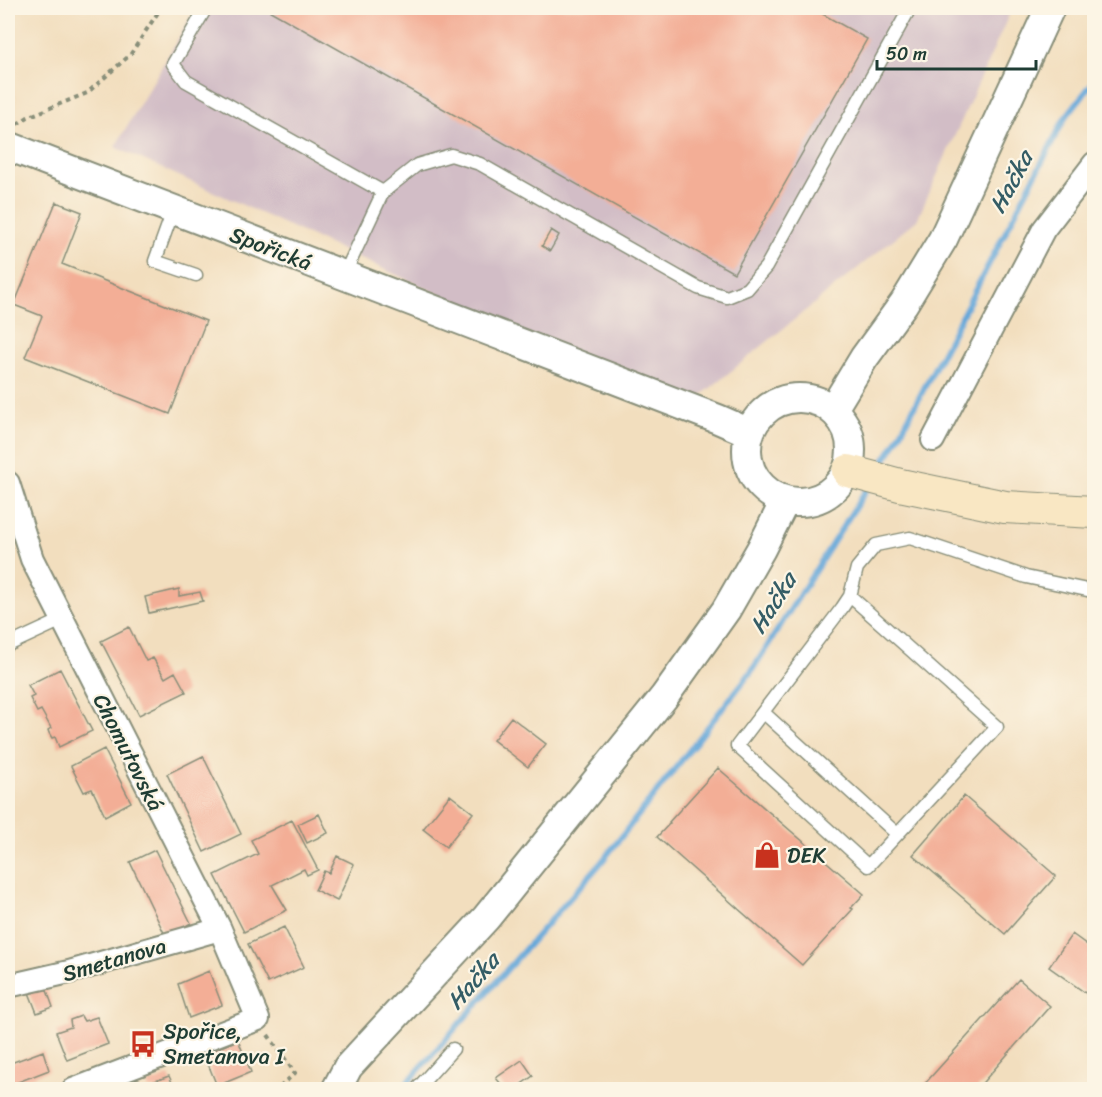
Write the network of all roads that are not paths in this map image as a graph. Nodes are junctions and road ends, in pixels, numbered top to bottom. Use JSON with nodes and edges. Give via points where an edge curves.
{"nodes":[{"id":1,"x":206,"y":8,"type":"edge"},
{"id":2,"x":910,"y":8,"type":"edge"},
{"id":3,"x":1050,"y":8,"type":"edge"},
{"id":4,"x":11,"y":136,"type":"edge"},
{"id":5,"x":1095,"y":165,"type":"edge"},
{"id":6,"x":383,"y":192,"type":"junction"},
{"id":7,"x":173,"y":211,"type":"junction"},
{"id":8,"x":196,"y":275,"type":"dead end"},
{"id":9,"x":344,"y":276,"type":"junction"},
{"id":10,"x":833,"y":409,"type":"junction"},
{"id":11,"x":750,"y":433,"type":"junction"},
{"id":12,"x":933,"y":440,"type":"dead end"},
{"id":13,"x":851,"y":472,"type":"junction"},
{"id":14,"x":8,"y":483,"type":"edge"},
{"id":15,"x":785,"y":501,"type":"junction"},
{"id":16,"x":1095,"y":512,"type":"edge"},
{"id":17,"x":1095,"y":587,"type":"edge"},
{"id":18,"x":850,"y":596,"type":"junction"},
{"id":19,"x":62,"y":620,"type":"junction"},
{"id":20,"x":8,"y":645,"type":"edge"},
{"id":21,"x":764,"y":712,"type":"junction"},
{"id":22,"x":897,"y":834,"type":"junction"},
{"id":23,"x":220,"y":929,"type":"junction"},
{"id":24,"x":8,"y":986,"type":"edge"},
{"id":25,"x":453,"y":1049,"type":"dead end"},
{"id":26,"x":74,"y":1089,"type":"edge"},
{"id":27,"x":336,"y":1089,"type":"edge"},
{"id":28,"x":416,"y":1089,"type":"edge"}],
"edges":[{"from":1,"to":6,"type":"lane","via":[[173,64],[186,81]]},
{"from":2,"to":6,"type":"lane","via":[[766,267],[747,289],[727,297],[699,288],[480,164],[451,155],[417,165]]},
{"from":3,"to":10,"type":"street","via":[[943,239]]},
{"from":4,"to":7,"type":"street","name":"Spořická"},
{"from":5,"to":12,"type":"street","via":[[1044,229]]},
{"from":6,"to":9,"type":"lane"},
{"from":7,"to":8,"type":"lane","via":[[155,261]]},
{"from":7,"to":9,"type":"street","name":"Spořická"},
{"from":9,"to":11,"type":"street","name":"Spořická"},
{"from":10,"to":11,"type":"street","via":[[806,398],[778,402],[756,420]]},
{"from":10,"to":13,"type":"street","via":[[851,438]]},
{"from":11,"to":15,"type":"street","via":[[747,454],[753,475],[772,495]]},
{"from":13,"to":15,"type":"street","via":[[822,497],[800,503]]},
{"from":13,"to":16,"type":"main road","via":[[1005,507]]},
{"from":14,"to":19,"type":"street","name":"Chomutovská","via":[[32,559]]},
{"from":15,"to":27,"type":"street","via":[[726,610],[664,697],[486,918],[348,1067]]},
{"from":17,"to":18,"type":"lane","via":[[1087,590],[1026,577],[910,538],[876,546],[857,568]]},
{"from":18,"to":21,"type":"lane"},
{"from":18,"to":22,"type":"lane","via":[[997,727]]},
{"from":19,"to":20,"type":"lane"},
{"from":19,"to":23,"type":"street","name":"Chomutovská"},
{"from":21,"to":22,"type":"lane"},
{"from":21,"to":22,"type":"lane","via":[[737,746],[745,754],[868,866]]},
{"from":23,"to":24,"type":"street","name":"Smetanova"},
{"from":23,"to":26,"type":"street","name":"Chomutovská","via":[[258,1019]]},
{"from":25,"to":28,"type":"lane"}]}
